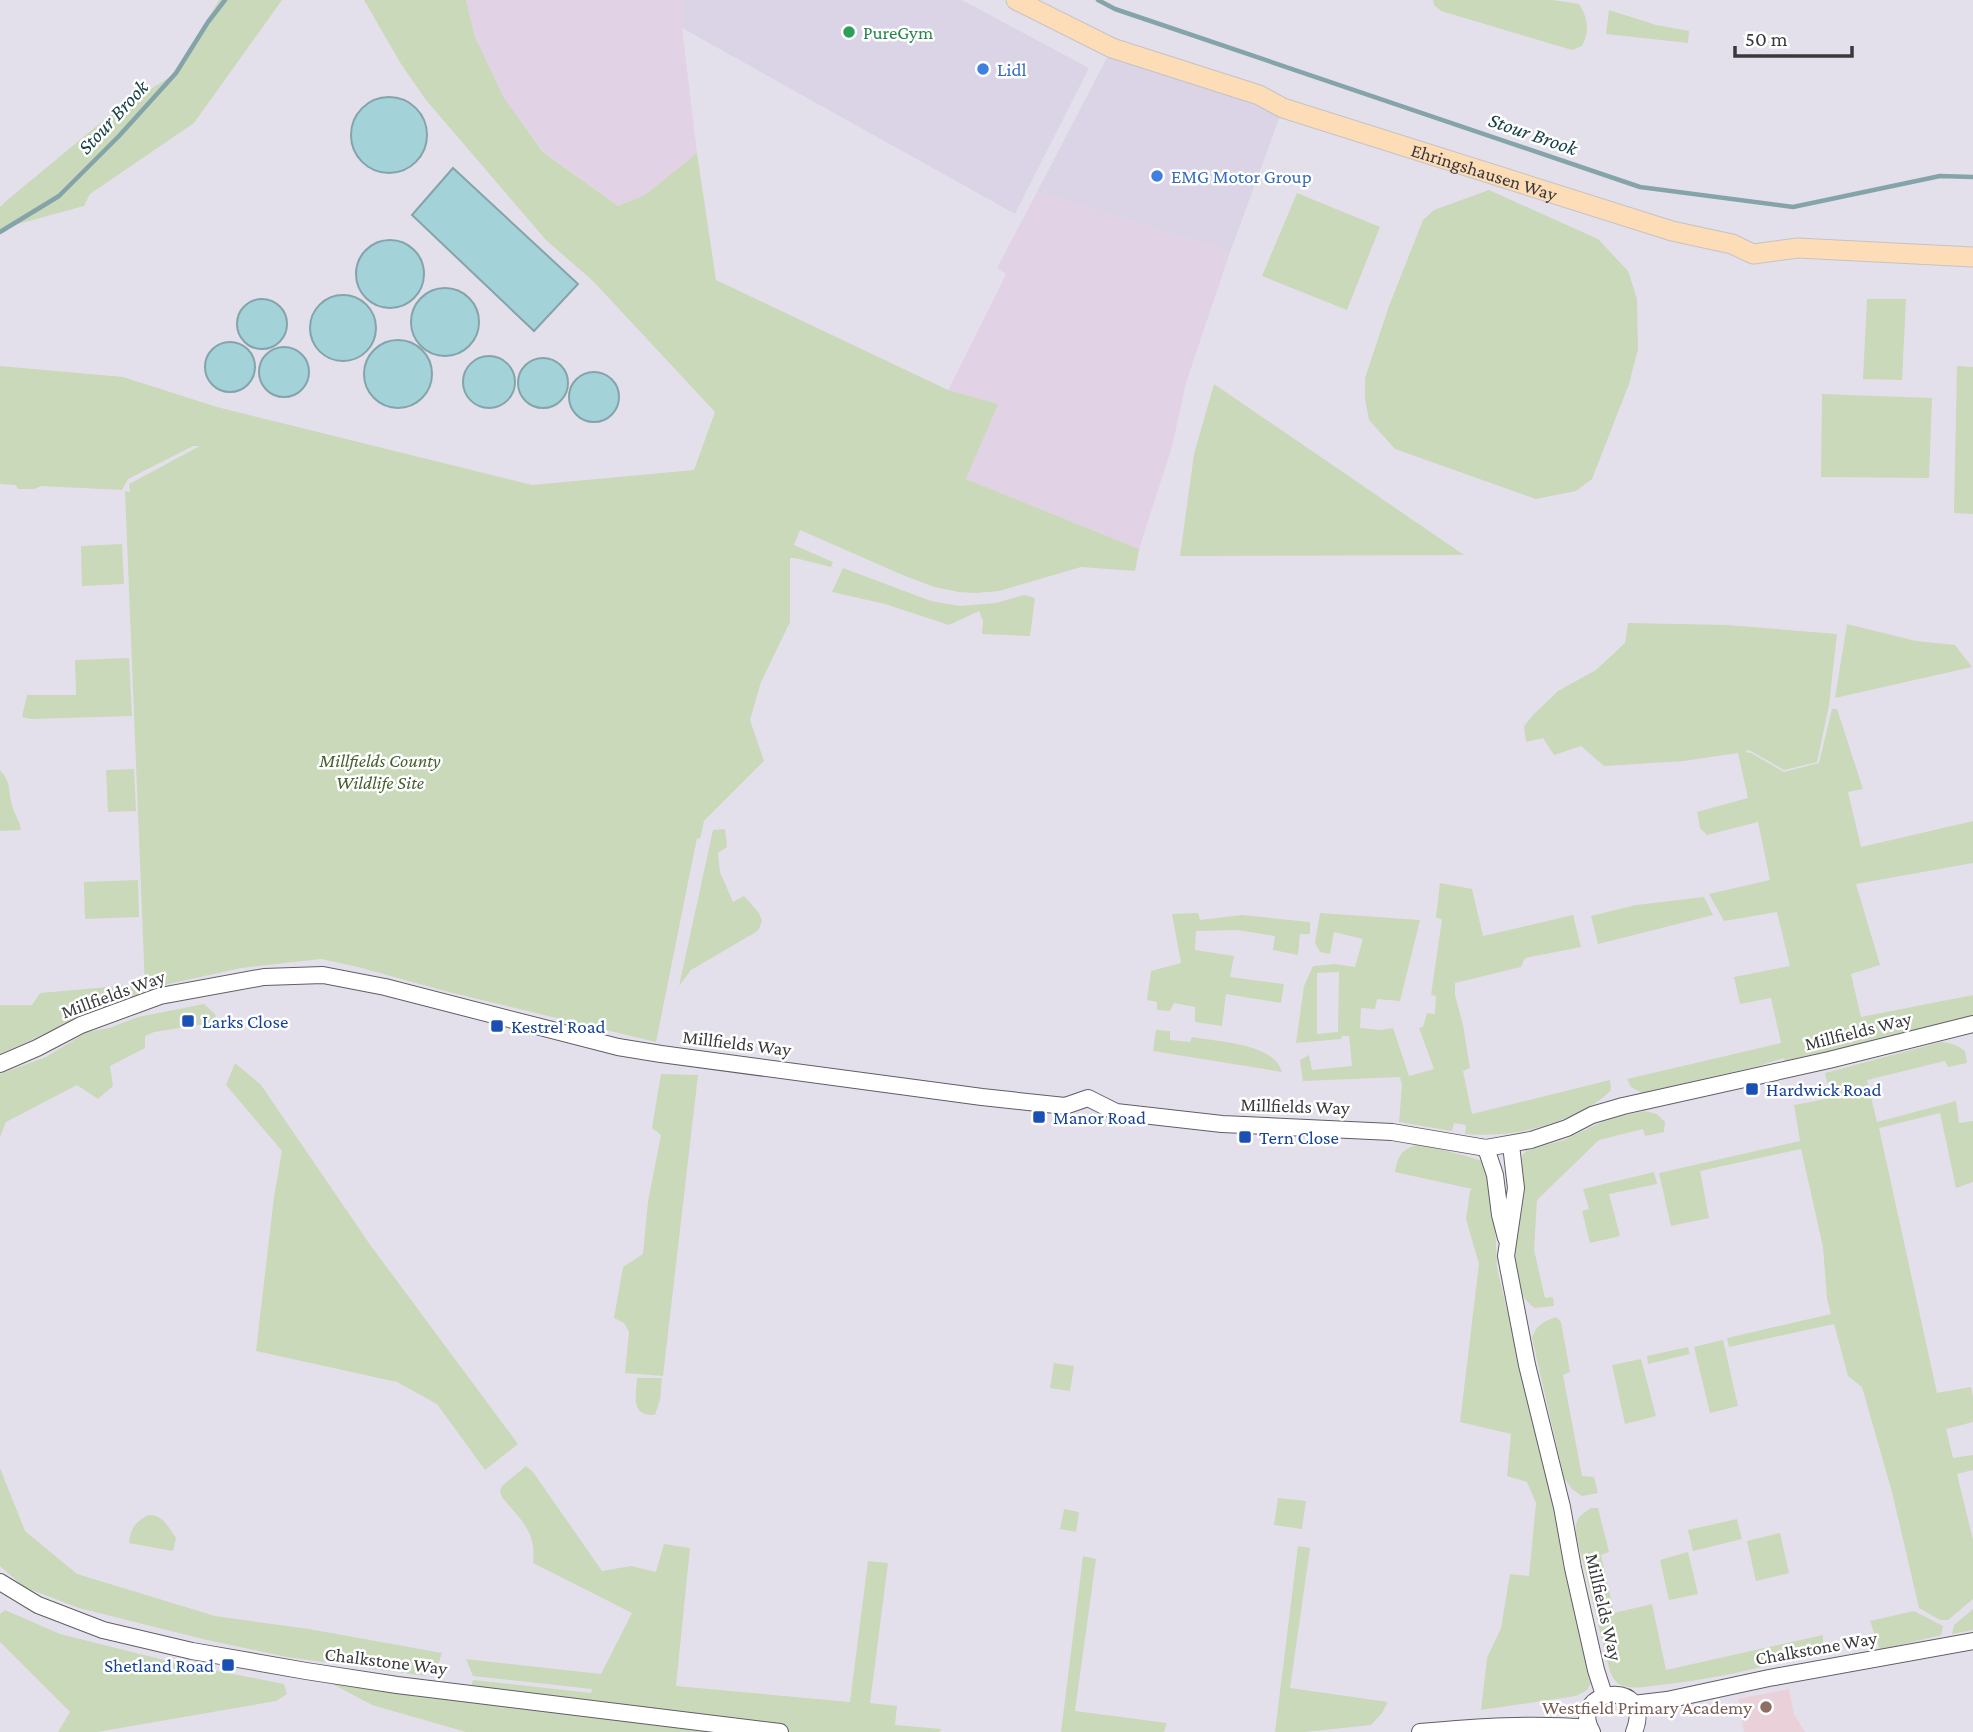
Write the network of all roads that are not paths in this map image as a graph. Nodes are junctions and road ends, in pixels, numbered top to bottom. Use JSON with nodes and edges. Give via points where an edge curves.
{"nodes":[{"id":1,"x":1016,"y":0,"type":"edge"},
{"id":2,"x":1973,"y":257,"type":"edge"},
{"id":3,"x":1973,"y":1024,"type":"edge"},
{"id":4,"x":0,"y":1065,"type":"edge"},
{"id":5,"x":1511,"y":1145,"type":"junction"},
{"id":6,"x":1486,"y":1148,"type":"junction"},
{"id":7,"x":1507,"y":1241,"type":"junction"},
{"id":8,"x":0,"y":1582,"type":"edge"},
{"id":9,"x":1968,"y":1642,"type":"edge"},
{"id":10,"x":1604,"y":1695,"type":"junction"},
{"id":11,"x":1635,"y":1718,"type":"edge"},
{"id":12,"x":1590,"y":1724,"type":"edge"},
{"id":13,"x":780,"y":1732,"type":"edge"},
{"id":14,"x":1420,"y":1732,"type":"edge"}],
"edges":[{"from":1,"to":2,"type":"main road","name":"Ehringshausen Way","via":[[1112,48],[1259,95],[1283,108],[1753,254],[1798,248]]},
{"from":3,"to":5,"type":"street","name":"Millfields Way","via":[[1602,1112]]},
{"from":4,"to":6,"type":"street","name":"Millfields Way","via":[[81,1025],[160,996],[264,977],[323,975],[661,1054],[1037,1103],[1065,1105],[1087,1098],[1116,1112],[1223,1124],[1392,1132]]},
{"from":5,"to":6,"type":"street","name":"Millfields Way"},
{"from":5,"to":7,"type":"street","name":"Millfields Way","via":[[1516,1188]]},
{"from":6,"to":7,"type":"street","name":"Millfields Way"},
{"from":7,"to":10,"type":"street","name":"Millfields Way","via":[[1527,1365]]},
{"from":8,"to":13,"type":"street","name":"Chalkstone Way","via":[[38,1605],[103,1630],[204,1653],[397,1685]]},
{"from":9,"to":11,"type":"street","name":"Chalkstone Way","via":[[1667,1700]]},
{"from":10,"to":11,"type":"street","name":"Chalkstone Way","via":[[1625,1697]]},
{"from":10,"to":12,"type":"street","via":[[1594,1702]]},
{"from":12,"to":14,"type":"street"}]}
